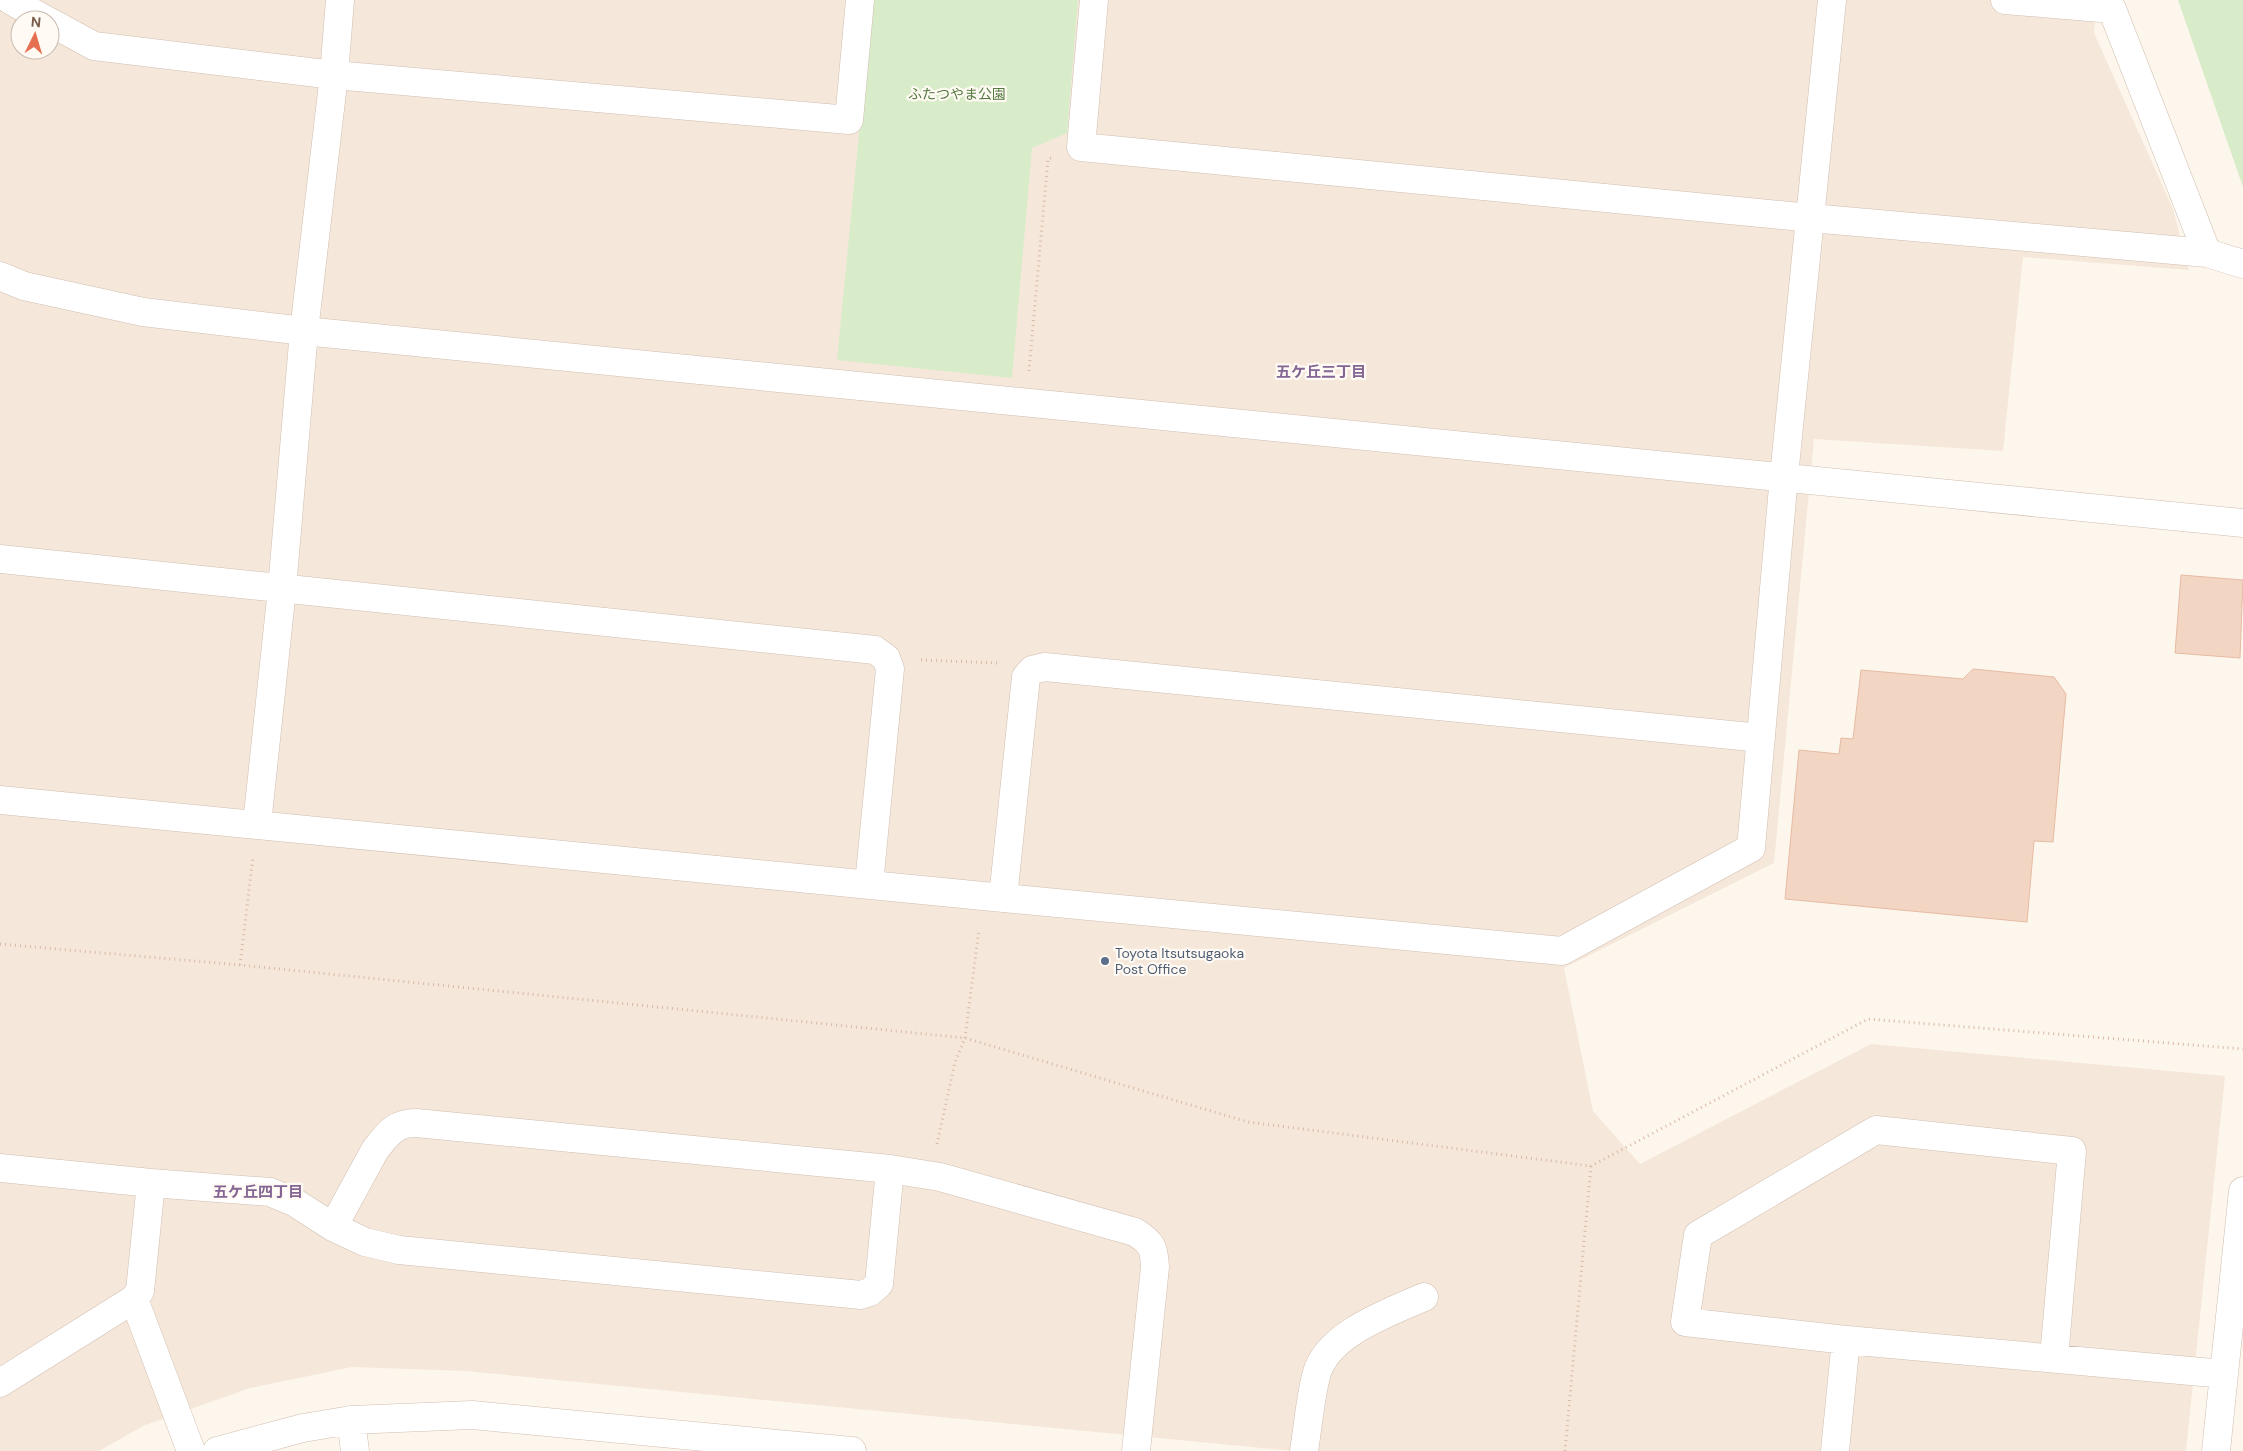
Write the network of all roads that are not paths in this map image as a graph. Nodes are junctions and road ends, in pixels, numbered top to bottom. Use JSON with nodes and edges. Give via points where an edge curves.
{"nodes":[{"id":1,"x":10,"y":0,"type":"edge"},
{"id":2,"x":340,"y":0,"type":"edge"},
{"id":3,"x":860,"y":0,"type":"edge"},
{"id":4,"x":1094,"y":0,"type":"edge"},
{"id":5,"x":1832,"y":0,"type":"edge"},
{"id":6,"x":2005,"y":0,"type":"edge"},
{"id":7,"x":28,"y":10,"type":"edge"},
{"id":8,"x":60,"y":27,"type":"edge"},
{"id":9,"x":334,"y":75,"type":"junction"},
{"id":10,"x":1811,"y":218,"type":"junction"},
{"id":11,"x":2207,"y":253,"type":"junction"},
{"id":12,"x":2243,"y":264,"type":"edge"},
{"id":13,"x":0,"y":276,"type":"edge"},
{"id":14,"x":304,"y":331,"type":"junction"},
{"id":15,"x":1784,"y":476,"type":"junction"},
{"id":16,"x":2243,"y":523,"type":"edge"},
{"id":17,"x":0,"y":559,"type":"edge"},
{"id":18,"x":282,"y":589,"type":"junction"},
{"id":19,"x":1761,"y":738,"type":"junction"},
{"id":20,"x":0,"y":800,"type":"edge"},
{"id":21,"x":257,"y":824,"type":"junction"},
{"id":22,"x":869,"y":884,"type":"junction"},
{"id":23,"x":993,"y":897,"type":"junction"},
{"id":24,"x":0,"y":1168,"type":"edge"},
{"id":25,"x":890,"y":1169,"type":"junction"},
{"id":26,"x":151,"y":1183,"type":"junction"},
{"id":27,"x":2243,"y":1191,"type":"edge"},
{"id":28,"x":333,"y":1227,"type":"junction"},
{"id":29,"x":1424,"y":1298,"type":"dead end"},
{"id":30,"x":134,"y":1299,"type":"junction"},
{"id":31,"x":1846,"y":1340,"type":"junction"},
{"id":32,"x":2054,"y":1358,"type":"junction"},
{"id":33,"x":2224,"y":1374,"type":"junction"},
{"id":34,"x":0,"y":1383,"type":"edge"},
{"id":35,"x":351,"y":1420,"type":"junction"},
{"id":36,"x":191,"y":1451,"type":"edge"},
{"id":37,"x":217,"y":1451,"type":"edge"},
{"id":38,"x":355,"y":1451,"type":"edge"},
{"id":39,"x":852,"y":1451,"type":"edge"},
{"id":40,"x":1136,"y":1451,"type":"edge"},
{"id":41,"x":1304,"y":1451,"type":"edge"},
{"id":42,"x":1835,"y":1451,"type":"edge"},
{"id":43,"x":2216,"y":1451,"type":"edge"}],
"edges":[{"from":1,"to":7,"type":"street"},
{"from":2,"to":9,"type":"street"},
{"from":3,"to":9,"type":"street","via":[[849,120]]},
{"from":4,"to":10,"type":"street","via":[[1081,147]]},
{"from":5,"to":10,"type":"street"},
{"from":6,"to":11,"type":"street","via":[[2112,9]]},
{"from":8,"to":9,"type":"street","via":[[94,46]]},
{"from":9,"to":14,"type":"street"},
{"from":10,"to":11,"type":"street"},
{"from":10,"to":15,"type":"street"},
{"from":11,"to":12,"type":"street"},
{"from":13,"to":14,"type":"street","via":[[24,286],[143,312]]},
{"from":14,"to":15,"type":"street"},
{"from":14,"to":18,"type":"street"},
{"from":15,"to":16,"type":"street"},
{"from":15,"to":19,"type":"street"},
{"from":17,"to":18,"type":"street"},
{"from":18,"to":21,"type":"street"},
{"from":18,"to":22,"type":"street","via":[[875,650],[886,658],[890,669]]},
{"from":19,"to":23,"type":"street","via":[[1751,848],[1562,951]]},
{"from":19,"to":23,"type":"street","via":[[1065,669],[1032,670],[1026,677]]},
{"from":20,"to":21,"type":"street"},
{"from":21,"to":22,"type":"street"},
{"from":22,"to":23,"type":"street"},
{"from":24,"to":26,"type":"street"},
{"from":25,"to":28,"type":"street","via":[[409,1123],[397,1126],[375,1150]]},
{"from":25,"to":28,"type":"street","via":[[879,1284],[861,1295],[399,1250],[365,1242]]},
{"from":25,"to":40,"type":"street","via":[[930,1176],[1135,1232],[1150,1242],[1155,1267]]},
{"from":26,"to":28,"type":"street","via":[[270,1192],[294,1202]]},
{"from":26,"to":30,"type":"street","via":[[140,1291]]},
{"from":27,"to":33,"type":"street"},
{"from":29,"to":41,"type":"street","via":[[1351,1332],[1328,1352],[1316,1374]]},
{"from":30,"to":34,"type":"street"},
{"from":30,"to":36,"type":"street"},
{"from":31,"to":32,"type":"street"},
{"from":31,"to":32,"type":"street","via":[[1685,1322],[1698,1235],[1876,1130],[2072,1151]]},
{"from":31,"to":42,"type":"street"},
{"from":32,"to":33,"type":"street"},
{"from":33,"to":43,"type":"street"},
{"from":35,"to":37,"type":"street","via":[[303,1428]]},
{"from":35,"to":38,"type":"street"},
{"from":35,"to":39,"type":"street","via":[[472,1415]]}]}
